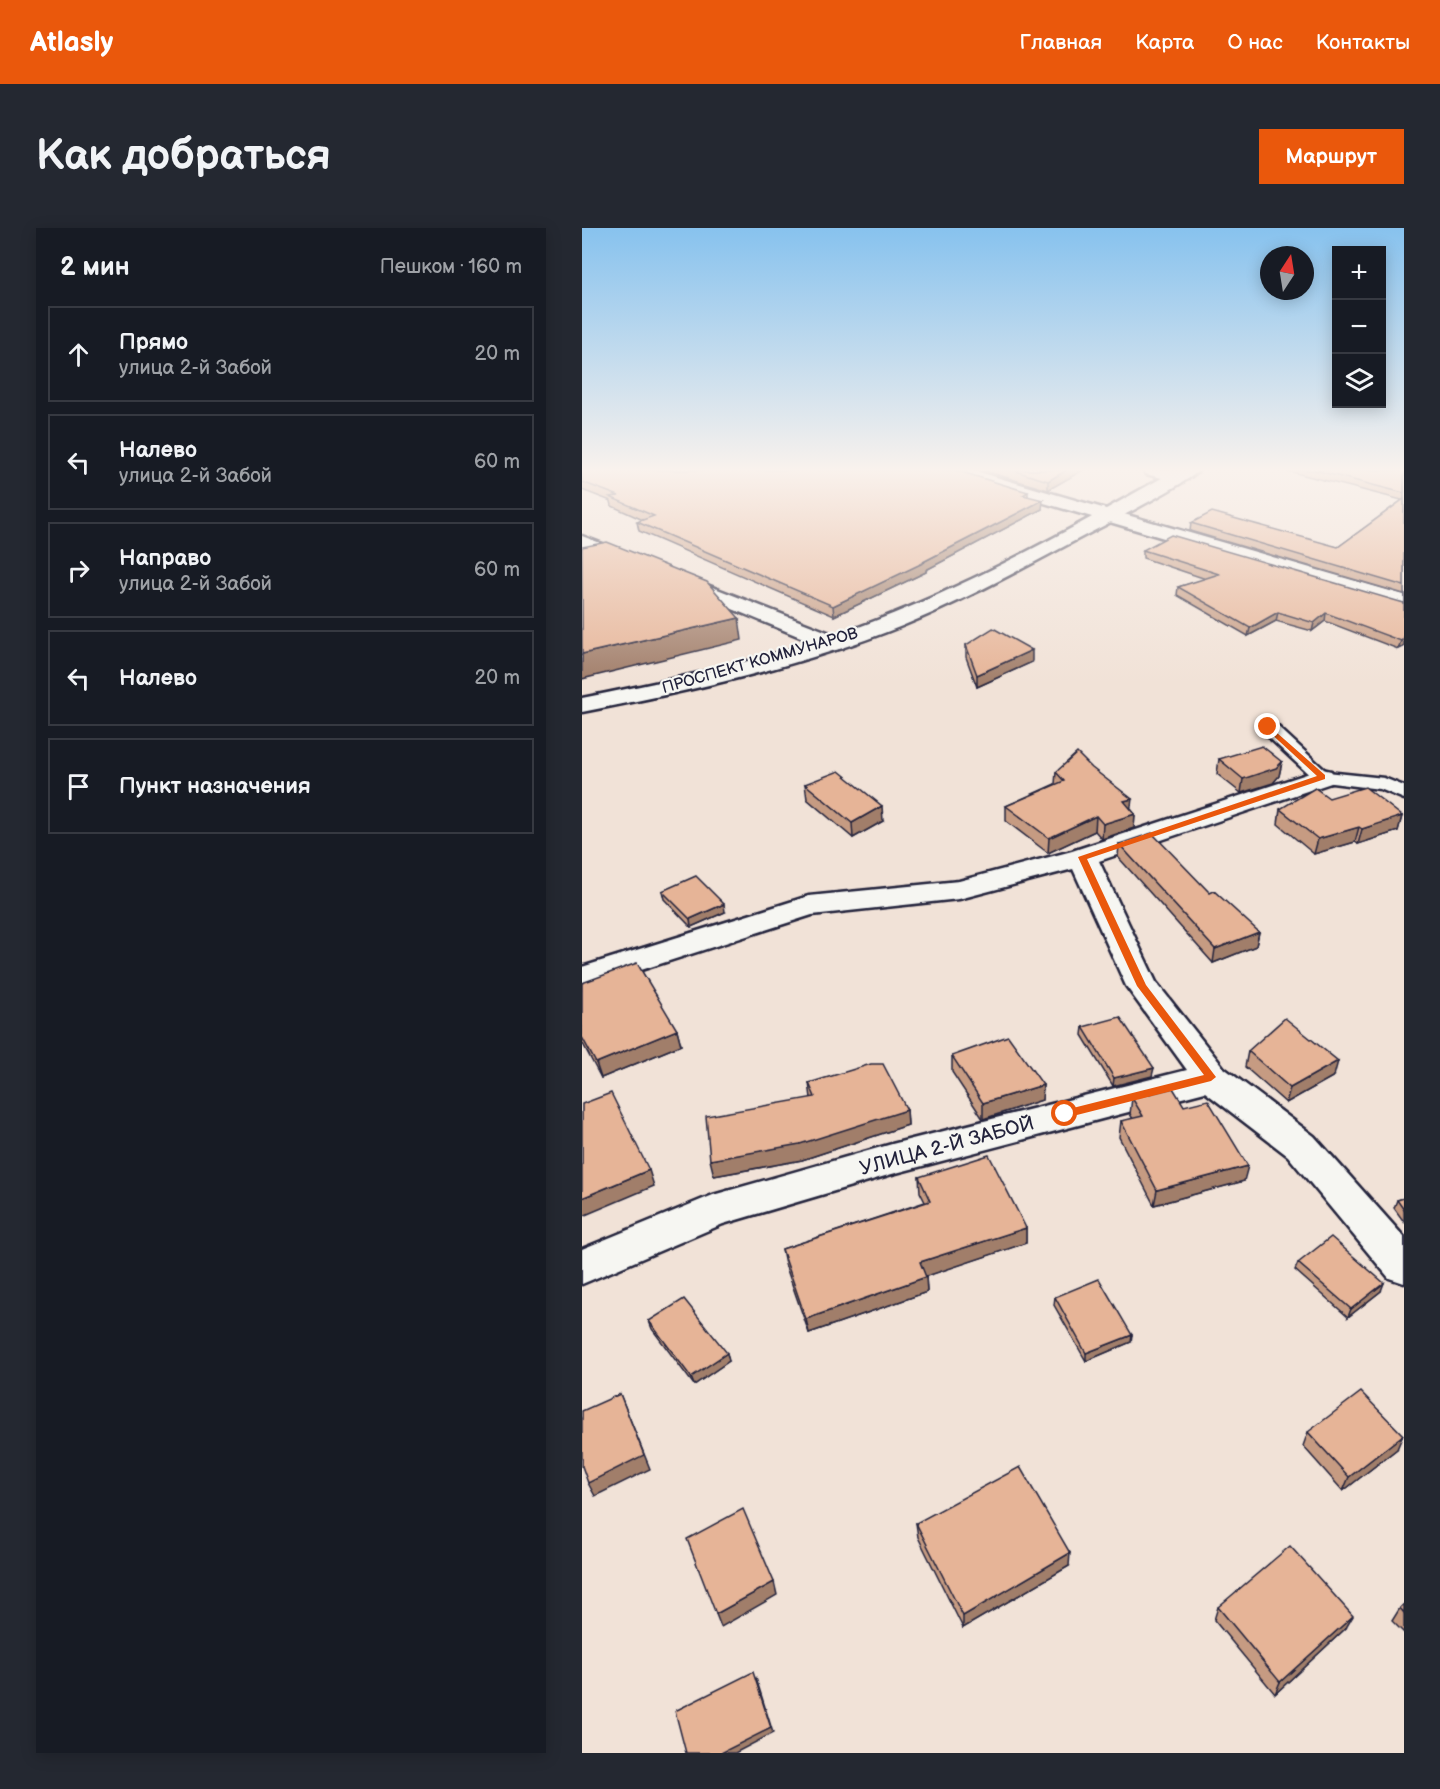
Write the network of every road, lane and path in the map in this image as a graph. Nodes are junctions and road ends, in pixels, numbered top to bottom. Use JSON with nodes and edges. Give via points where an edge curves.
{"nodes":[{"id":1,"x":1060,"y":541,"type":"edge"},
{"id":2,"x":1196,"y":541,"type":"edge"},
{"id":3,"x":587,"y":550,"type":"edge"},
{"id":4,"x":1404,"y":602,"type":"edge"},
{"id":5,"x":835,"y":643,"type":"junction"},
{"id":6,"x":582,"y":705,"type":"edge"},
{"id":7,"x":1268,"y":727,"type":"dead end"},
{"id":8,"x":1322,"y":777,"type":"junction"},
{"id":9,"x":1404,"y":793,"type":"edge"},
{"id":10,"x":1082,"y":857,"type":"junction"},
{"id":11,"x":582,"y":978,"type":"edge"},
{"id":12,"x":1211,"y":1077,"type":"junction"},
{"id":13,"x":1404,"y":1266,"type":"edge"},
{"id":14,"x":582,"y":1267,"type":"edge"}],
"edges":[{"from":1,"to":5,"type":"street","name":"ПРОСПЕКТ КОММУНАРОВ","via":[[895,621]]},
{"from":2,"to":4,"type":"street"},
{"from":3,"to":5,"type":"street","via":[[615,554]]},
{"from":5,"to":6,"type":"street","name":"ПРОСПЕКТ КОММУНАРОВ"},
{"from":7,"to":8,"type":"lane"},
{"from":8,"to":9,"type":"lane","via":[[1384,784]]},
{"from":8,"to":10,"type":"street"},
{"from":10,"to":11,"type":"street","via":[[959,890],[809,906]]},
{"from":10,"to":12,"type":"street","via":[[1142,986]]},
{"from":12,"to":13,"type":"street","via":[[1301,1146]]},
{"from":12,"to":14,"type":"street","name":"УЛИЦА 2-Й ЗАБОЙ","via":[[892,1159],[713,1211]]}]}
